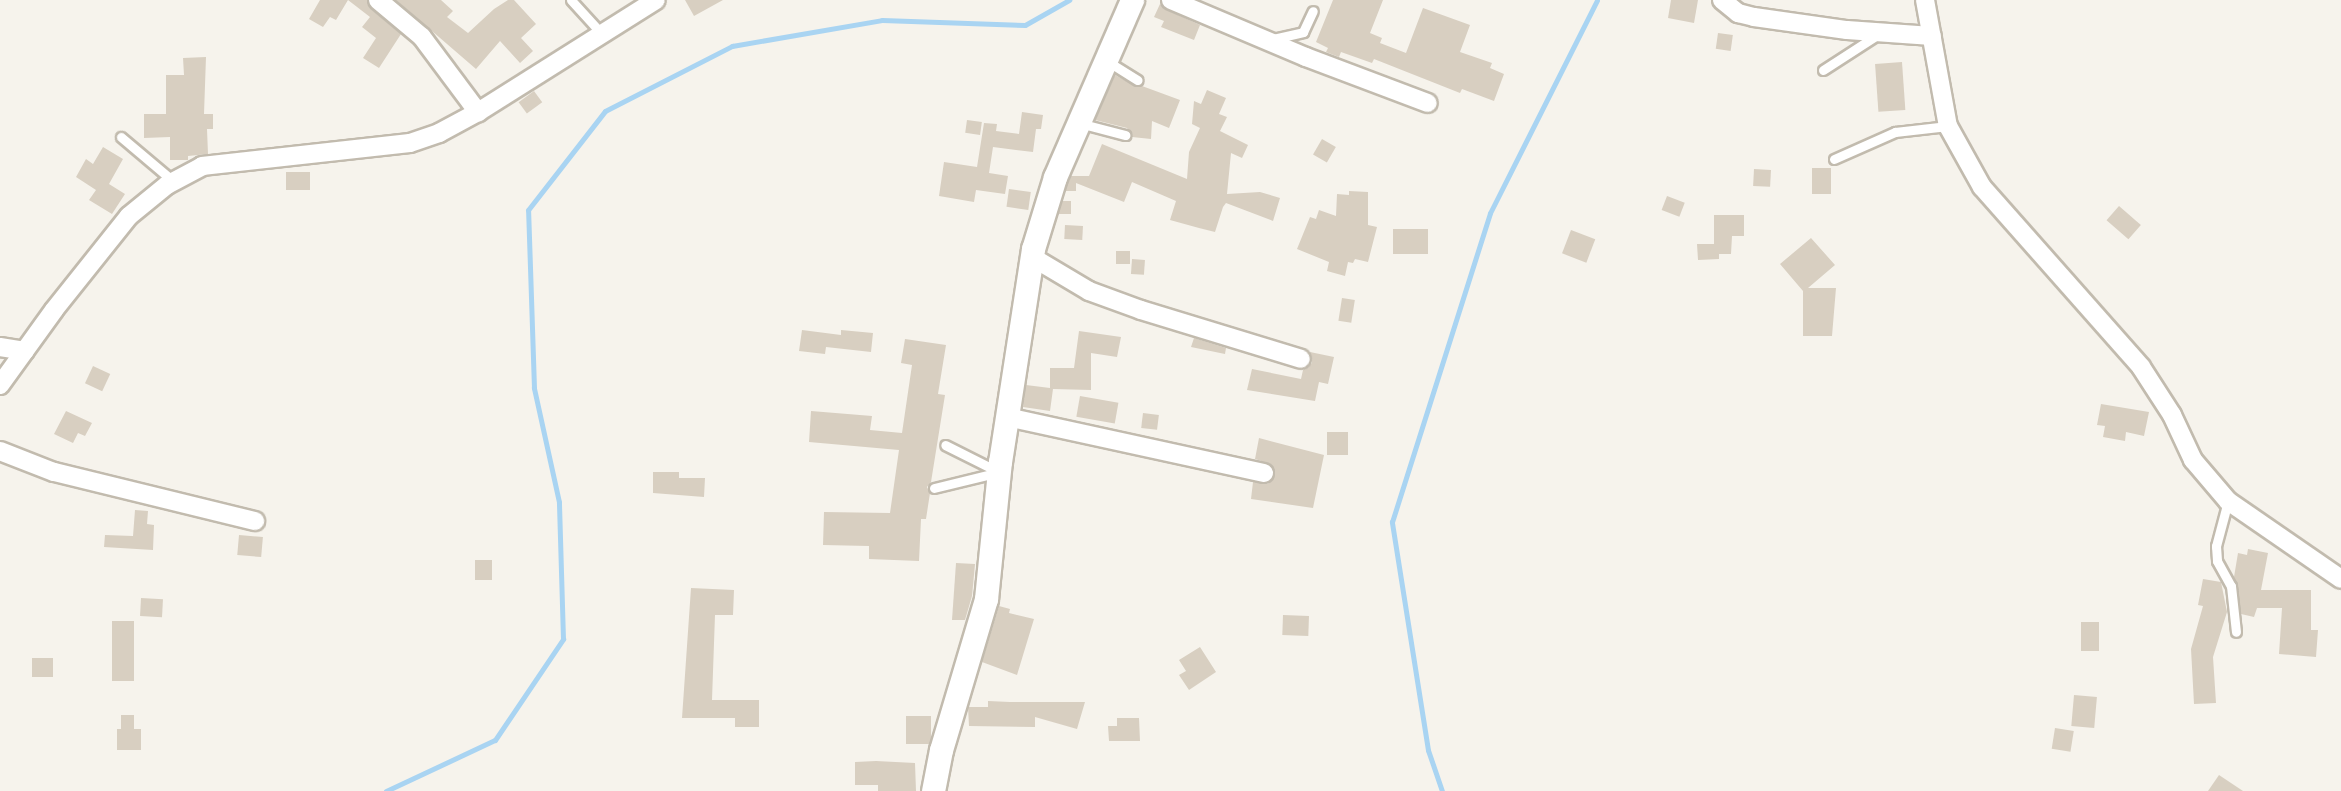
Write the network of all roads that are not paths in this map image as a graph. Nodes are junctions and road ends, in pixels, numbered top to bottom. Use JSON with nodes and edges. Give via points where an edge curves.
{"nodes":[{"id":1,"x":378,"y":0,"type":"edge"},
{"id":2,"x":571,"y":0,"type":"edge"},
{"id":3,"x":656,"y":0,"type":"edge"},
{"id":4,"x":1132,"y":0,"type":"edge"},
{"id":5,"x":1171,"y":0,"type":"edge"},
{"id":6,"x":1722,"y":0,"type":"edge"},
{"id":7,"x":1925,"y":0,"type":"edge"},
{"id":8,"x":1313,"y":11,"type":"dead end"},
{"id":9,"x":1881,"y":32,"type":"junction"},
{"id":10,"x":602,"y":34,"type":"junction"},
{"id":11,"x":1932,"y":36,"type":"junction"},
{"id":12,"x":1266,"y":40,"type":"junction"},
{"id":13,"x":1105,"y":60,"type":"junction"},
{"id":14,"x":1823,"y":70,"type":"dead end"},
{"id":15,"x":1138,"y":80,"type":"dead end"},
{"id":16,"x":1428,"y":103,"type":"dead end"},
{"id":17,"x":478,"y":112,"type":"junction"},
{"id":18,"x":1077,"y":122,"type":"junction"},
{"id":19,"x":1948,"y":126,"type":"junction"},
{"id":20,"x":1125,"y":135,"type":"dead end"},
{"id":21,"x":121,"y":137,"type":"dead end"},
{"id":22,"x":1834,"y":159,"type":"dead end"},
{"id":23,"x":173,"y":181,"type":"junction"},
{"id":24,"x":1032,"y":257,"type":"junction"},
{"id":25,"x":0,"y":347,"type":"edge"},
{"id":26,"x":24,"y":351,"type":"junction"},
{"id":27,"x":1301,"y":359,"type":"dead end"},
{"id":28,"x":0,"y":385,"type":"edge"},
{"id":29,"x":1007,"y":417,"type":"junction"},
{"id":30,"x":945,"y":445,"type":"dead end"},
{"id":31,"x":0,"y":452,"type":"edge"},
{"id":32,"x":999,"y":472,"type":"junction"},
{"id":33,"x":1264,"y":473,"type":"dead end"},
{"id":34,"x":934,"y":488,"type":"dead end"},
{"id":35,"x":2228,"y":501,"type":"junction"},
{"id":36,"x":255,"y":521,"type":"dead end"},
{"id":37,"x":2341,"y":579,"type":"edge"},
{"id":38,"x":2236,"y":632,"type":"dead end"},
{"id":39,"x":933,"y":791,"type":"edge"}],
"edges":[{"from":1,"to":17,"type":"street","via":[[422,37]]},
{"from":2,"to":10,"type":"lane"},
{"from":3,"to":10,"type":"street"},
{"from":4,"to":13,"type":"street"},
{"from":5,"to":12,"type":"street"},
{"from":6,"to":9,"type":"street","via":[[1738,13],[1754,17]]},
{"from":7,"to":11,"type":"street"},
{"from":8,"to":12,"type":"lane","via":[[1303,32]]},
{"from":9,"to":11,"type":"street"},
{"from":9,"to":14,"type":"lane"},
{"from":10,"to":17,"type":"street"},
{"from":11,"to":19,"type":"street"},
{"from":12,"to":16,"type":"street"},
{"from":13,"to":15,"type":"lane"},
{"from":13,"to":18,"type":"street"},
{"from":17,"to":23,"type":"street","via":[[410,143],[202,166]]},
{"from":18,"to":20,"type":"lane"},
{"from":18,"to":24,"type":"street"},
{"from":19,"to":22,"type":"lane","via":[[1895,132]]},
{"from":19,"to":35,"type":"street","via":[[1982,187],[2141,367],[2172,415],[2193,460]]},
{"from":21,"to":23,"type":"lane"},
{"from":23,"to":26,"type":"street","via":[[129,216]]},
{"from":24,"to":27,"type":"street","via":[[1089,291]]},
{"from":24,"to":29,"type":"street"},
{"from":25,"to":26,"type":"street"},
{"from":26,"to":28,"type":"street"},
{"from":29,"to":32,"type":"street"},
{"from":29,"to":33,"type":"street"},
{"from":30,"to":32,"type":"lane"},
{"from":31,"to":36,"type":"street","via":[[54,472]]},
{"from":32,"to":34,"type":"lane"},
{"from":32,"to":39,"type":"street","via":[[986,599]]},
{"from":35,"to":37,"type":"street"},
{"from":35,"to":38,"type":"lane","via":[[2217,561],[2231,586]]}]}
